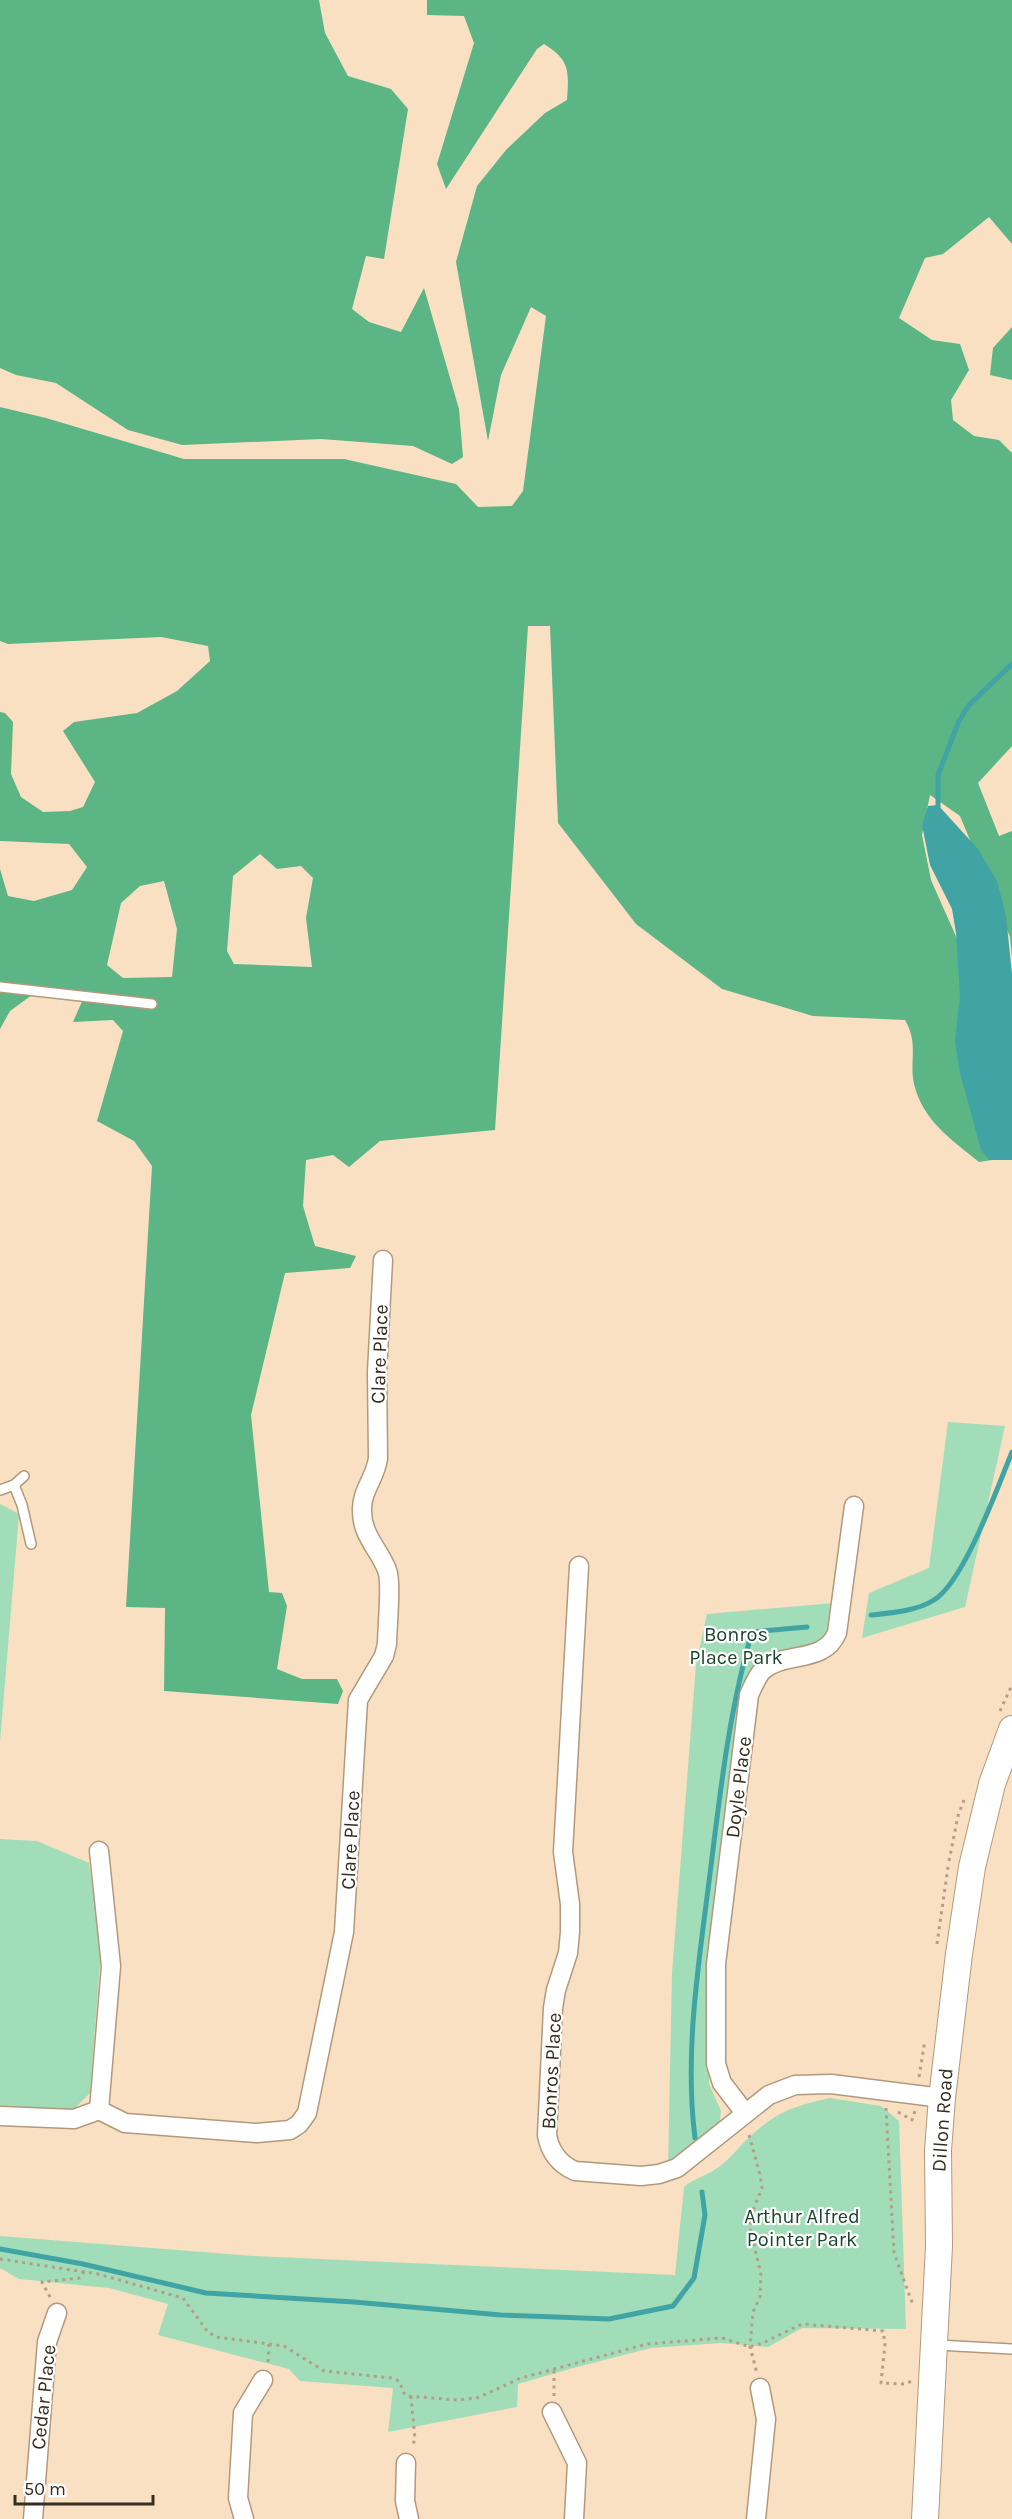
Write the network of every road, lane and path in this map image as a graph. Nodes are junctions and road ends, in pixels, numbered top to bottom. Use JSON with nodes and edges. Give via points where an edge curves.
{"nodes":[{"id":1,"x":0,"y":987,"type":"edge"},
{"id":2,"x":152,"y":1004,"type":"dead end"},
{"id":3,"x":383,"y":1260,"type":"dead end"},
{"id":4,"x":24,"y":1476,"type":"dead end"},
{"id":5,"x":14,"y":1485,"type":"junction"},
{"id":6,"x":0,"y":1490,"type":"edge"},
{"id":7,"x":854,"y":1506,"type":"dead end"},
{"id":8,"x":32,"y":1544,"type":"dead end"},
{"id":9,"x":579,"y":1566,"type":"dead end"},
{"id":10,"x":1012,"y":1729,"type":"edge"},
{"id":11,"x":99,"y":1851,"type":"dead end"},
{"id":12,"x":916,"y":2096,"type":"junction"},
{"id":13,"x":942,"y":2098,"type":"junction"},
{"id":14,"x":99,"y":2110,"type":"junction"},
{"id":15,"x":745,"y":2113,"type":"junction"},
{"id":16,"x":0,"y":2116,"type":"edge"},
{"id":17,"x":0,"y":2259,"type":"edge"},
{"id":18,"x":84,"y":2272,"type":"junction"},
{"id":19,"x":914,"y":2307,"type":"dead end"},
{"id":20,"x":57,"y":2313,"type":"joint"},
{"id":21,"x":934,"y":2344,"type":"junction"},
{"id":22,"x":750,"y":2346,"type":"junction"},
{"id":23,"x":1012,"y":2349,"type":"edge"},
{"id":24,"x":554,"y":2368,"type":"junction"},
{"id":25,"x":915,"y":2378,"type":"dead end"},
{"id":26,"x":263,"y":2380,"type":"dead end"},
{"id":27,"x":760,"y":2388,"type":"joint"},
{"id":28,"x":411,"y":2396,"type":"junction"},
{"id":29,"x":552,"y":2412,"type":"joint"},
{"id":30,"x":406,"y":2463,"type":"joint"},
{"id":31,"x":33,"y":2519,"type":"edge"},
{"id":32,"x":244,"y":2519,"type":"edge"},
{"id":33,"x":409,"y":2519,"type":"edge"},
{"id":34,"x":574,"y":2519,"type":"edge"},
{"id":35,"x":756,"y":2519,"type":"edge"},
{"id":36,"x":925,"y":2519,"type":"edge"}],
"edges":[{"from":1,"to":2,"type":"lane"},
{"from":3,"to":14,"type":"street","name":"Clare Place","via":[[376,1393],[378,1458],[362,1500],[362,1514],[364,1527],[388,1571],[387,1644],[358,1701],[345,1932],[307,2113],[290,2130],[257,2133],[125,2123]]},
{"from":4,"to":5,"type":"lane"},
{"from":5,"to":6,"type":"lane"},
{"from":5,"to":8,"type":"lane"},
{"from":7,"to":15,"type":"street","name":"Doyle Place","via":[[834,1641],[818,1653],[763,1670],[749,1695],[716,1964],[716,2064],[722,2083]]},
{"from":9,"to":15,"type":"street","name":"Bonros Place","via":[[563,1852],[570,1932],[554,1999],[548,2144],[558,2161],[574,2171],[659,2174],[677,2168]]},
{"from":10,"to":13,"type":"main road","name":"Dillon Road","via":[[992,1784],[972,1867]]},
{"from":11,"to":14,"type":"street","via":[[111,1966]]},
{"from":12,"to":13,"type":"street","name":"Bonros Place"},
{"from":12,"to":15,"type":"street","name":"Bonros Place","via":[[811,2083],[778,2090]]},
{"from":12,"to":19,"type":"path","via":[[912,2120],[886,2108],[894,2253]]},
{"from":13,"to":21,"type":"main road","name":"Dillon Road"},
{"from":14,"to":16,"type":"street","via":[[74,2120]]},
{"from":15,"to":22,"type":"path","via":[[750,2120],[750,2142],[762,2188],[750,2227],[761,2275]]},
{"from":17,"to":18,"type":"path"},
{"from":18,"to":20,"type":"path","via":[[80,2278],[42,2282]]},
{"from":18,"to":28,"type":"path","via":[[183,2298],[216,2337],[285,2346],[324,2372],[392,2378]]},
{"from":20,"to":31,"type":"street","name":"Cedar Place","via":[[47,2342]]},
{"from":21,"to":23,"type":"lane"},
{"from":21,"to":36,"type":"main road","name":"Dillon Road"},
{"from":22,"to":24,"type":"path","via":[[722,2338],[647,2344]]},
{"from":22,"to":25,"type":"path","via":[[801,2324],[879,2330],[884,2335],[881,2383],[905,2384]]},
{"from":22,"to":27,"type":"path"},
{"from":24,"to":28,"type":"path","via":[[477,2398]]},
{"from":24,"to":29,"type":"path"},
{"from":26,"to":32,"type":"street","via":[[243,2413],[237,2498]]},
{"from":27,"to":35,"type":"street","via":[[766,2419]]},
{"from":28,"to":30,"type":"path","via":[[415,2439]]},
{"from":29,"to":34,"type":"street","via":[[577,2463]]},
{"from":30,"to":33,"type":"street"}]}
